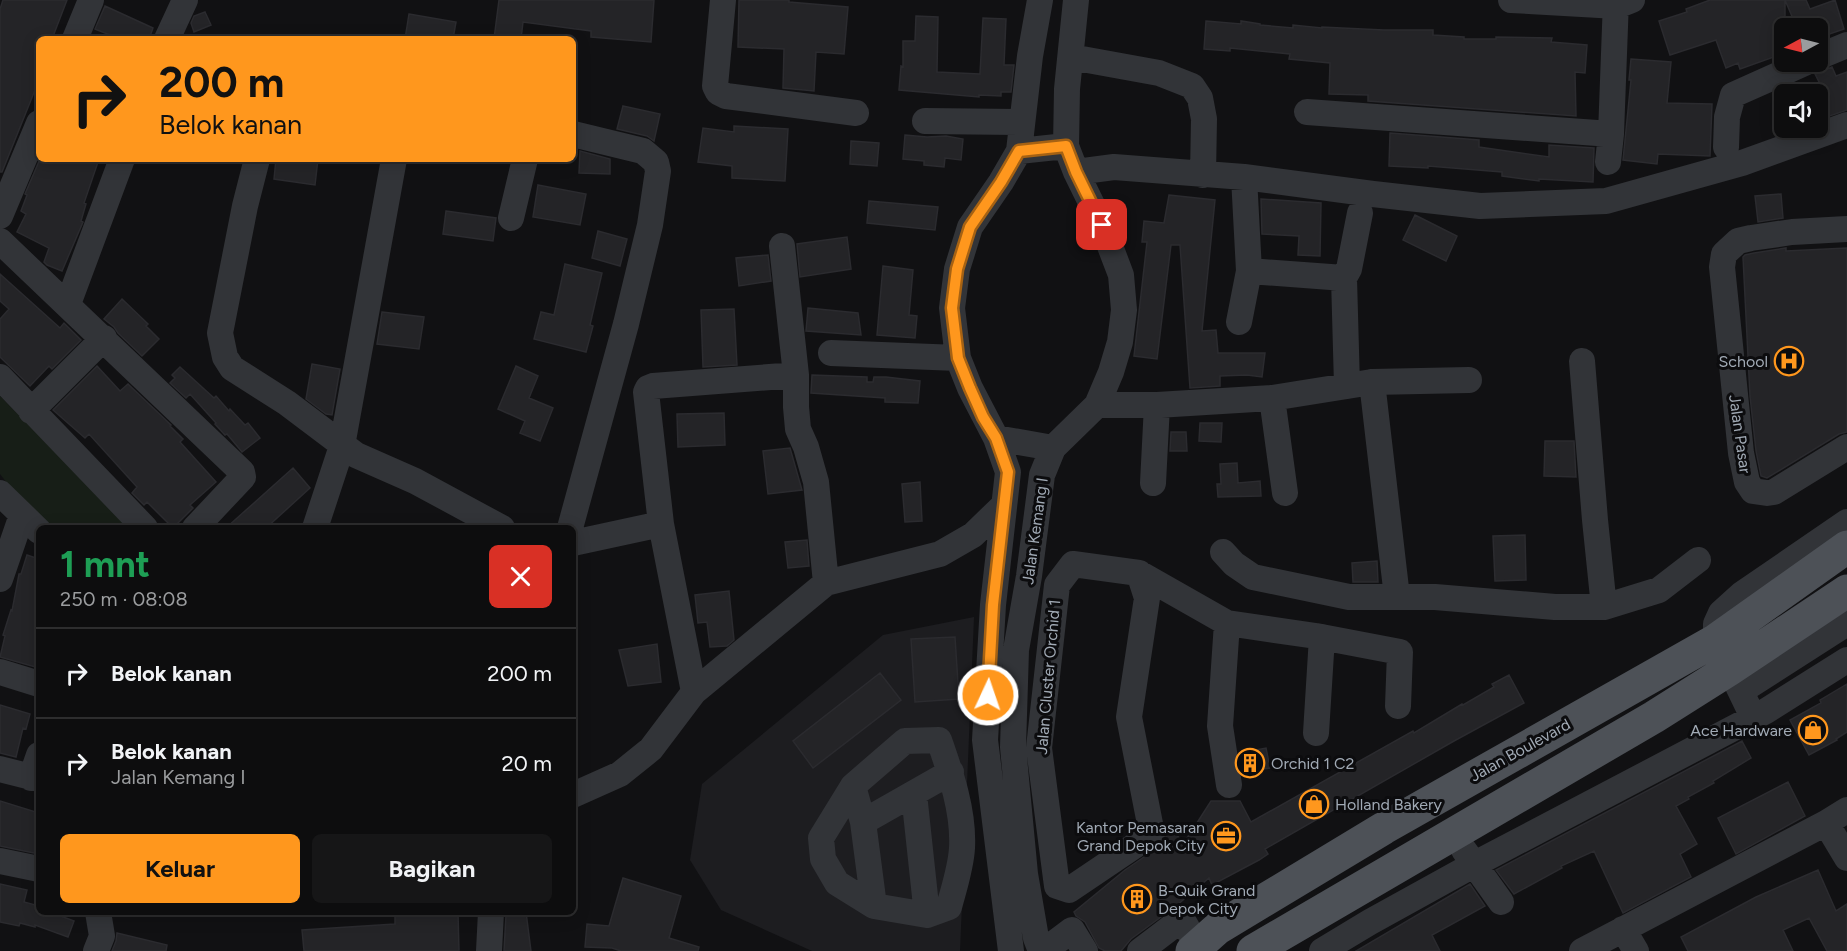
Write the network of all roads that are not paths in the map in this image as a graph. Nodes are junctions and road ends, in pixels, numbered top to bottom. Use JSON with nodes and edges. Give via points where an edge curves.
{"nodes":[{"id":1,"x":91,"y":0,"type":"edge"},
{"id":2,"x":185,"y":0,"type":"edge"},
{"id":3,"x":723,"y":0,"type":"edge"},
{"id":4,"x":1040,"y":0,"type":"edge"},
{"id":5,"x":1046,"y":0,"type":"edge"},
{"id":6,"x":1074,"y":0,"type":"edge"},
{"id":7,"x":1511,"y":0,"type":"edge"},
{"id":8,"x":1622,"y":2,"type":"edge"},
{"id":9,"x":76,"y":36,"type":"edge"},
{"id":10,"x":168,"y":36,"type":"edge"},
{"id":11,"x":1847,"y":45,"type":"edge"},
{"id":12,"x":1828,"y":53,"type":"edge"},
{"id":13,"x":1071,"y":57,"type":"junction"},
{"id":14,"x":1780,"y":72,"type":"edge"},
{"id":15,"x":1306,"y":112,"type":"dead end"},
{"id":16,"x":856,"y":113,"type":"dead end"},
{"id":17,"x":925,"y":121,"type":"dead end"},
{"id":18,"x":1022,"y":122,"type":"junction"},
{"id":19,"x":1847,"y":125,"type":"edge"},
{"id":20,"x":36,"y":130,"type":"edge"},
{"id":21,"x":1611,"y":134,"type":"junction"},
{"id":22,"x":576,"y":135,"type":"edge"},
{"id":23,"x":1066,"y":146,"type":"junction"},
{"id":24,"x":1726,"y":147,"type":"dead end"},
{"id":25,"x":1019,"y":151,"type":"junction"},
{"id":26,"x":121,"y":162,"type":"edge"},
{"id":27,"x":256,"y":162,"type":"edge"},
{"id":28,"x":393,"y":162,"type":"edge"},
{"id":29,"x":524,"y":162,"type":"edge"},
{"id":30,"x":1608,"y":162,"type":"dead end"},
{"id":31,"x":1076,"y":172,"type":"junction"},
{"id":32,"x":1203,"y":175,"type":"junction"},
{"id":33,"x":1244,"y":177,"type":"junction"},
{"id":34,"x":1360,"y":213,"type":"dead end"},
{"id":35,"x":0,"y":216,"type":"edge"},
{"id":36,"x":511,"y":218,"type":"dead end"},
{"id":37,"x":1847,"y":229,"type":"edge"},
{"id":38,"x":0,"y":240,"type":"edge"},
{"id":39,"x":782,"y":246,"type":"dead end"},
{"id":40,"x":1249,"y":271,"type":"junction"},
{"id":41,"x":1344,"y":278,"type":"junction"},
{"id":42,"x":68,"y":304,"type":"junction"},
{"id":43,"x":1239,"y":322,"type":"dead end"},
{"id":44,"x":104,"y":338,"type":"junction"},
{"id":45,"x":831,"y":353,"type":"dead end"},
{"id":46,"x":958,"y":358,"type":"junction"},
{"id":47,"x":1582,"y":361,"type":"dead end"},
{"id":48,"x":796,"y":375,"type":"junction"},
{"id":49,"x":0,"y":377,"type":"edge"},
{"id":50,"x":1469,"y":380,"type":"dead end"},
{"id":51,"x":1360,"y":384,"type":"junction"},
{"id":52,"x":1272,"y":398,"type":"junction"},
{"id":53,"x":1097,"y":405,"type":"junction"},
{"id":54,"x":1157,"y":405,"type":"junction"},
{"id":55,"x":31,"y":411,"type":"junction"},
{"id":56,"x":996,"y":438,"type":"junction"},
{"id":57,"x":342,"y":446,"type":"junction"},
{"id":58,"x":1847,"y":447,"type":"edge"},
{"id":59,"x":1053,"y":448,"type":"junction"},
{"id":60,"x":1153,"y":483,"type":"dead end"},
{"id":61,"x":0,"y":493,"type":"edge"},
{"id":62,"x":1285,"y":493,"type":"dead end"},
{"id":63,"x":1003,"y":514,"type":"junction"},
{"id":64,"x":1847,"y":522,"type":"edge"},
{"id":65,"x":30,"y":523,"type":"edge"},
{"id":66,"x":661,"y":524,"type":"junction"},
{"id":67,"x":142,"y":525,"type":"edge"},
{"id":68,"x":198,"y":525,"type":"edge"},
{"id":69,"x":316,"y":525,"type":"edge"},
{"id":70,"x":496,"y":525,"type":"edge"},
{"id":71,"x":571,"y":525,"type":"edge"},
{"id":72,"x":576,"y":542,"type":"edge"},
{"id":73,"x":1847,"y":547,"type":"edge"},
{"id":74,"x":1223,"y":552,"type":"dead end"},
{"id":75,"x":1698,"y":560,"type":"dead end"},
{"id":76,"x":1139,"y":573,"type":"junction"},
{"id":77,"x":0,"y":579,"type":"edge"},
{"id":78,"x":826,"y":582,"type":"junction"},
{"id":79,"x":1847,"y":591,"type":"edge"},
{"id":80,"x":1397,"y":597,"type":"junction"},
{"id":81,"x":993,"y":605,"type":"junction"},
{"id":82,"x":1023,"y":607,"type":"junction"},
{"id":83,"x":1604,"y":607,"type":"junction"},
{"id":84,"x":1847,"y":622,"type":"edge"},
{"id":85,"x":1227,"y":624,"type":"junction"},
{"id":86,"x":1322,"y":638,"type":"junction"},
{"id":87,"x":1716,"y":640,"type":"junction"},
{"id":88,"x":1847,"y":660,"type":"edge"},
{"id":89,"x":0,"y":672,"type":"edge"},
{"id":90,"x":1735,"y":680,"type":"junction"},
{"id":91,"x":36,"y":683,"type":"edge"},
{"id":92,"x":694,"y":692,"type":"junction"},
{"id":93,"x":1398,"y":706,"type":"dead end"},
{"id":94,"x":1753,"y":717,"type":"junction"},
{"id":95,"x":1316,"y":734,"type":"dead end"},
{"id":96,"x":0,"y":770,"type":"edge"},
{"id":97,"x":36,"y":770,"type":"edge"},
{"id":98,"x":951,"y":772,"type":"junction"},
{"id":99,"x":1228,"y":785,"type":"dead end"},
{"id":100,"x":853,"y":786,"type":"junction"},
{"id":101,"x":576,"y":794,"type":"edge"},
{"id":102,"x":914,"y":794,"type":"junction"},
{"id":103,"x":1019,"y":802,"type":"junction"},
{"id":104,"x":993,"y":808,"type":"junction"},
{"id":105,"x":1836,"y":816,"type":"edge"},
{"id":106,"x":960,"y":818,"type":"junction"},
{"id":107,"x":863,"y":822,"type":"junction"},
{"id":108,"x":1454,"y":835,"type":"junction"},
{"id":109,"x":1847,"y":858,"type":"edge"},
{"id":110,"x":0,"y":861,"type":"edge"},
{"id":111,"x":1475,"y":864,"type":"junction"},
{"id":112,"x":36,"y":868,"type":"edge"},
{"id":113,"x":1069,"y":890,"type":"junction"},
{"id":114,"x":1501,"y":902,"type":"dead end"},
{"id":115,"x":874,"y":906,"type":"junction"},
{"id":116,"x":1031,"y":911,"type":"junction"},
{"id":117,"x":98,"y":915,"type":"edge"},
{"id":118,"x":491,"y":915,"type":"edge"},
{"id":119,"x":927,"y":915,"type":"junction"},
{"id":120,"x":1623,"y":928,"type":"junction"},
{"id":121,"x":1195,"y":949,"type":"edge"},
{"id":122,"x":96,"y":951,"type":"edge"},
{"id":123,"x":489,"y":951,"type":"edge"},
{"id":124,"x":1011,"y":951,"type":"edge"},
{"id":125,"x":1042,"y":951,"type":"edge"},
{"id":126,"x":1085,"y":951,"type":"edge"},
{"id":127,"x":1140,"y":951,"type":"edge"},
{"id":128,"x":1253,"y":951,"type":"edge"},
{"id":129,"x":1322,"y":951,"type":"edge"},
{"id":130,"x":1582,"y":951,"type":"edge"},
{"id":131,"x":1636,"y":951,"type":"edge"}],
"edges":[{"from":1,"to":9,"type":"street"},
{"from":2,"to":10,"type":"street"},
{"from":3,"to":16,"type":"street","via":[[715,86],[718,92]]},
{"from":4,"to":18,"type":"street","name":"Jalan Kemang I"},
{"from":5,"to":6,"type":"street","via":[[1062,4]]},
{"from":6,"to":13,"type":"street","name":"Jalan Kemang I"},
{"from":7,"to":8,"type":"street"},
{"from":8,"to":21,"type":"street"},
{"from":11,"to":12,"type":"street"},
{"from":13,"to":23,"type":"street","name":"Jalan Kemang I"},
{"from":13,"to":32,"type":"street","via":[[1159,73],[1192,86],[1200,98],[1204,119]]},
{"from":14,"to":24,"type":"street","via":[[1733,94]]},
{"from":15,"to":21,"type":"street"},
{"from":17,"to":18,"type":"street"},
{"from":18,"to":25,"type":"street","name":"Jalan Kemang I"},
{"from":19,"to":33,"type":"street","via":[[1742,163],[1606,201],[1480,206]]},
{"from":20,"to":35,"type":"street"},
{"from":21,"to":30,"type":"street"},
{"from":22,"to":71,"type":"street","via":[[643,151],[656,162],[658,171],[648,236]]},
{"from":23,"to":25,"type":"street"},
{"from":23,"to":31,"type":"street","name":"Jalan Kemang I"},
{"from":25,"to":46,"type":"street","name":"Jalan Kemang I","via":[[970,227],[957,269],[952,308]]},
{"from":26,"to":42,"type":"street"},
{"from":27,"to":57,"type":"street","via":[[222,320],[220,333],[225,357],[232,368],[287,403]]},
{"from":28,"to":57,"type":"street"},
{"from":29,"to":36,"type":"street"},
{"from":31,"to":32,"type":"street","via":[[1114,167]]},
{"from":31,"to":53,"type":"street","name":"Jalan Kemang I","via":[[1121,275],[1124,310],[1120,342]]},
{"from":32,"to":33,"type":"street"},
{"from":33,"to":40,"type":"street"},
{"from":34,"to":41,"type":"street"},
{"from":37,"to":58,"type":"street","name":"Jalan Pasar","via":[[1792,232],[1738,241],[1724,254],[1722,267],[1741,453],[1747,482],[1753,491],[1774,492]]},
{"from":38,"to":42,"type":"street"},
{"from":39,"to":48,"type":"street"},
{"from":40,"to":41,"type":"street"},
{"from":40,"to":43,"type":"street"},
{"from":41,"to":51,"type":"street"},
{"from":42,"to":44,"type":"street"},
{"from":44,"to":55,"type":"street"},
{"from":44,"to":68,"type":"street","via":[[242,472],[243,477]]},
{"from":45,"to":46,"type":"street"},
{"from":46,"to":56,"type":"street","name":"Jalan Kemang I"},
{"from":47,"to":83,"type":"street"},
{"from":48,"to":66,"type":"street","via":[[648,388]]},
{"from":48,"to":78,"type":"street","via":[[798,429],[816,482]]},
{"from":49,"to":55,"type":"street"},
{"from":50,"to":51,"type":"street"},
{"from":51,"to":52,"type":"street"},
{"from":51,"to":80,"type":"street"},
{"from":52,"to":54,"type":"street"},
{"from":52,"to":62,"type":"street"},
{"from":53,"to":54,"type":"street"},
{"from":53,"to":59,"type":"street","name":"Jalan Kemang I"},
{"from":54,"to":60,"type":"street"},
{"from":55,"to":67,"type":"street"},
{"from":56,"to":59,"type":"street"},
{"from":56,"to":63,"type":"street","name":"Jalan Kemang I","via":[[1008,472]]},
{"from":57,"to":69,"type":"street"},
{"from":57,"to":70,"type":"street"},
{"from":59,"to":82,"type":"street","name":"Jalan Kemang I","via":[[1042,475]]},
{"from":61,"to":65,"type":"street"},
{"from":63,"to":78,"type":"street","via":[[940,554]]},
{"from":63,"to":81,"type":"street","name":"Jalan Kemang I"},
{"from":64,"to":87,"type":"street","via":[[1732,603],[1716,624]]},
{"from":65,"to":77,"type":"street"},
{"from":66,"to":72,"type":"street"},
{"from":66,"to":92,"type":"street"},
{"from":73,"to":87,"type":"main road","name":"Jalan Boulevard"},
{"from":74,"to":80,"type":"street","via":[[1253,577],[1349,597]]},
{"from":75,"to":83,"type":"street","via":[[1659,590]]},
{"from":76,"to":85,"type":"street","name":"Jalan Cluster Orchid 1"},
{"from":76,"to":113,"type":"street","via":[[1147,598],[1129,717],[1152,834]]},
{"from":76,"to":113,"type":"street","name":"Jalan Cluster Orchid 1","via":[[1073,564],[1057,585],[1039,748],[1057,886]]},
{"from":78,"to":92,"type":"street"},
{"from":79,"to":90,"type":"main road"},
{"from":80,"to":83,"type":"street"},
{"from":81,"to":82,"type":"street"},
{"from":81,"to":104,"type":"street","name":"Jalan Kemang I","via":[[985,740]]},
{"from":82,"to":103,"type":"street","name":"Jalan Kemang I","via":[[1016,650],[1013,747]]},
{"from":84,"to":90,"type":"street"},
{"from":85,"to":86,"type":"street","name":"Jalan Cluster Orchid 1"},
{"from":85,"to":99,"type":"street","via":[[1220,726]]},
{"from":86,"to":93,"type":"street","name":"Jalan Cluster Orchid 1","via":[[1400,652]]},
{"from":86,"to":95,"type":"street"},
{"from":87,"to":90,"type":"street"},
{"from":87,"to":121,"type":"main road","name":"Jalan Boulevard","via":[[1384,828],[1218,928]]},
{"from":88,"to":94,"type":"street"},
{"from":89,"to":91,"type":"street"},
{"from":90,"to":94,"type":"street"},
{"from":90,"to":108,"type":"main road","via":[[1654,717]]},
{"from":92,"to":101,"type":"street","via":[[643,755],[620,774]]},
{"from":94,"to":111,"type":"street"},
{"from":96,"to":97,"type":"street"},
{"from":98,"to":100,"type":"street","via":[[939,740],[905,741]]},
{"from":98,"to":102,"type":"street"},
{"from":98,"to":106,"type":"street"},
{"from":100,"to":107,"type":"street"},
{"from":100,"to":115,"type":"street","via":[[821,838],[823,859],[837,883]]},
{"from":102,"to":107,"type":"street"},
{"from":102,"to":119,"type":"street"},
{"from":103,"to":104,"type":"street"},
{"from":103,"to":116,"type":"street","name":"Jalan Kemang I"},
{"from":104,"to":106,"type":"street"},
{"from":104,"to":124,"type":"street","name":"Jalan Kemang I"},
{"from":105,"to":109,"type":"street"},
{"from":105,"to":120,"type":"street"},
{"from":106,"to":119,"type":"street","via":[[962,849],[950,907]]},
{"from":107,"to":115,"type":"street"},
{"from":108,"to":111,"type":"street"},
{"from":108,"to":128,"type":"main road"},
{"from":110,"to":112,"type":"street"},
{"from":111,"to":114,"type":"street"},
{"from":111,"to":129,"type":"street"},
{"from":113,"to":116,"type":"street"},
{"from":115,"to":119,"type":"street"},
{"from":116,"to":125,"type":"street","name":"Jalan Kemang I"},
{"from":117,"to":122,"type":"street","via":[[102,936]]},
{"from":118,"to":123,"type":"street"},
{"from":120,"to":130,"type":"street"},
{"from":120,"to":131,"type":"street"},
{"from":121,"to":127,"type":"street","via":[[1182,919]]},
{"from":125,"to":126,"type":"street","via":[[1072,930]]}]}
